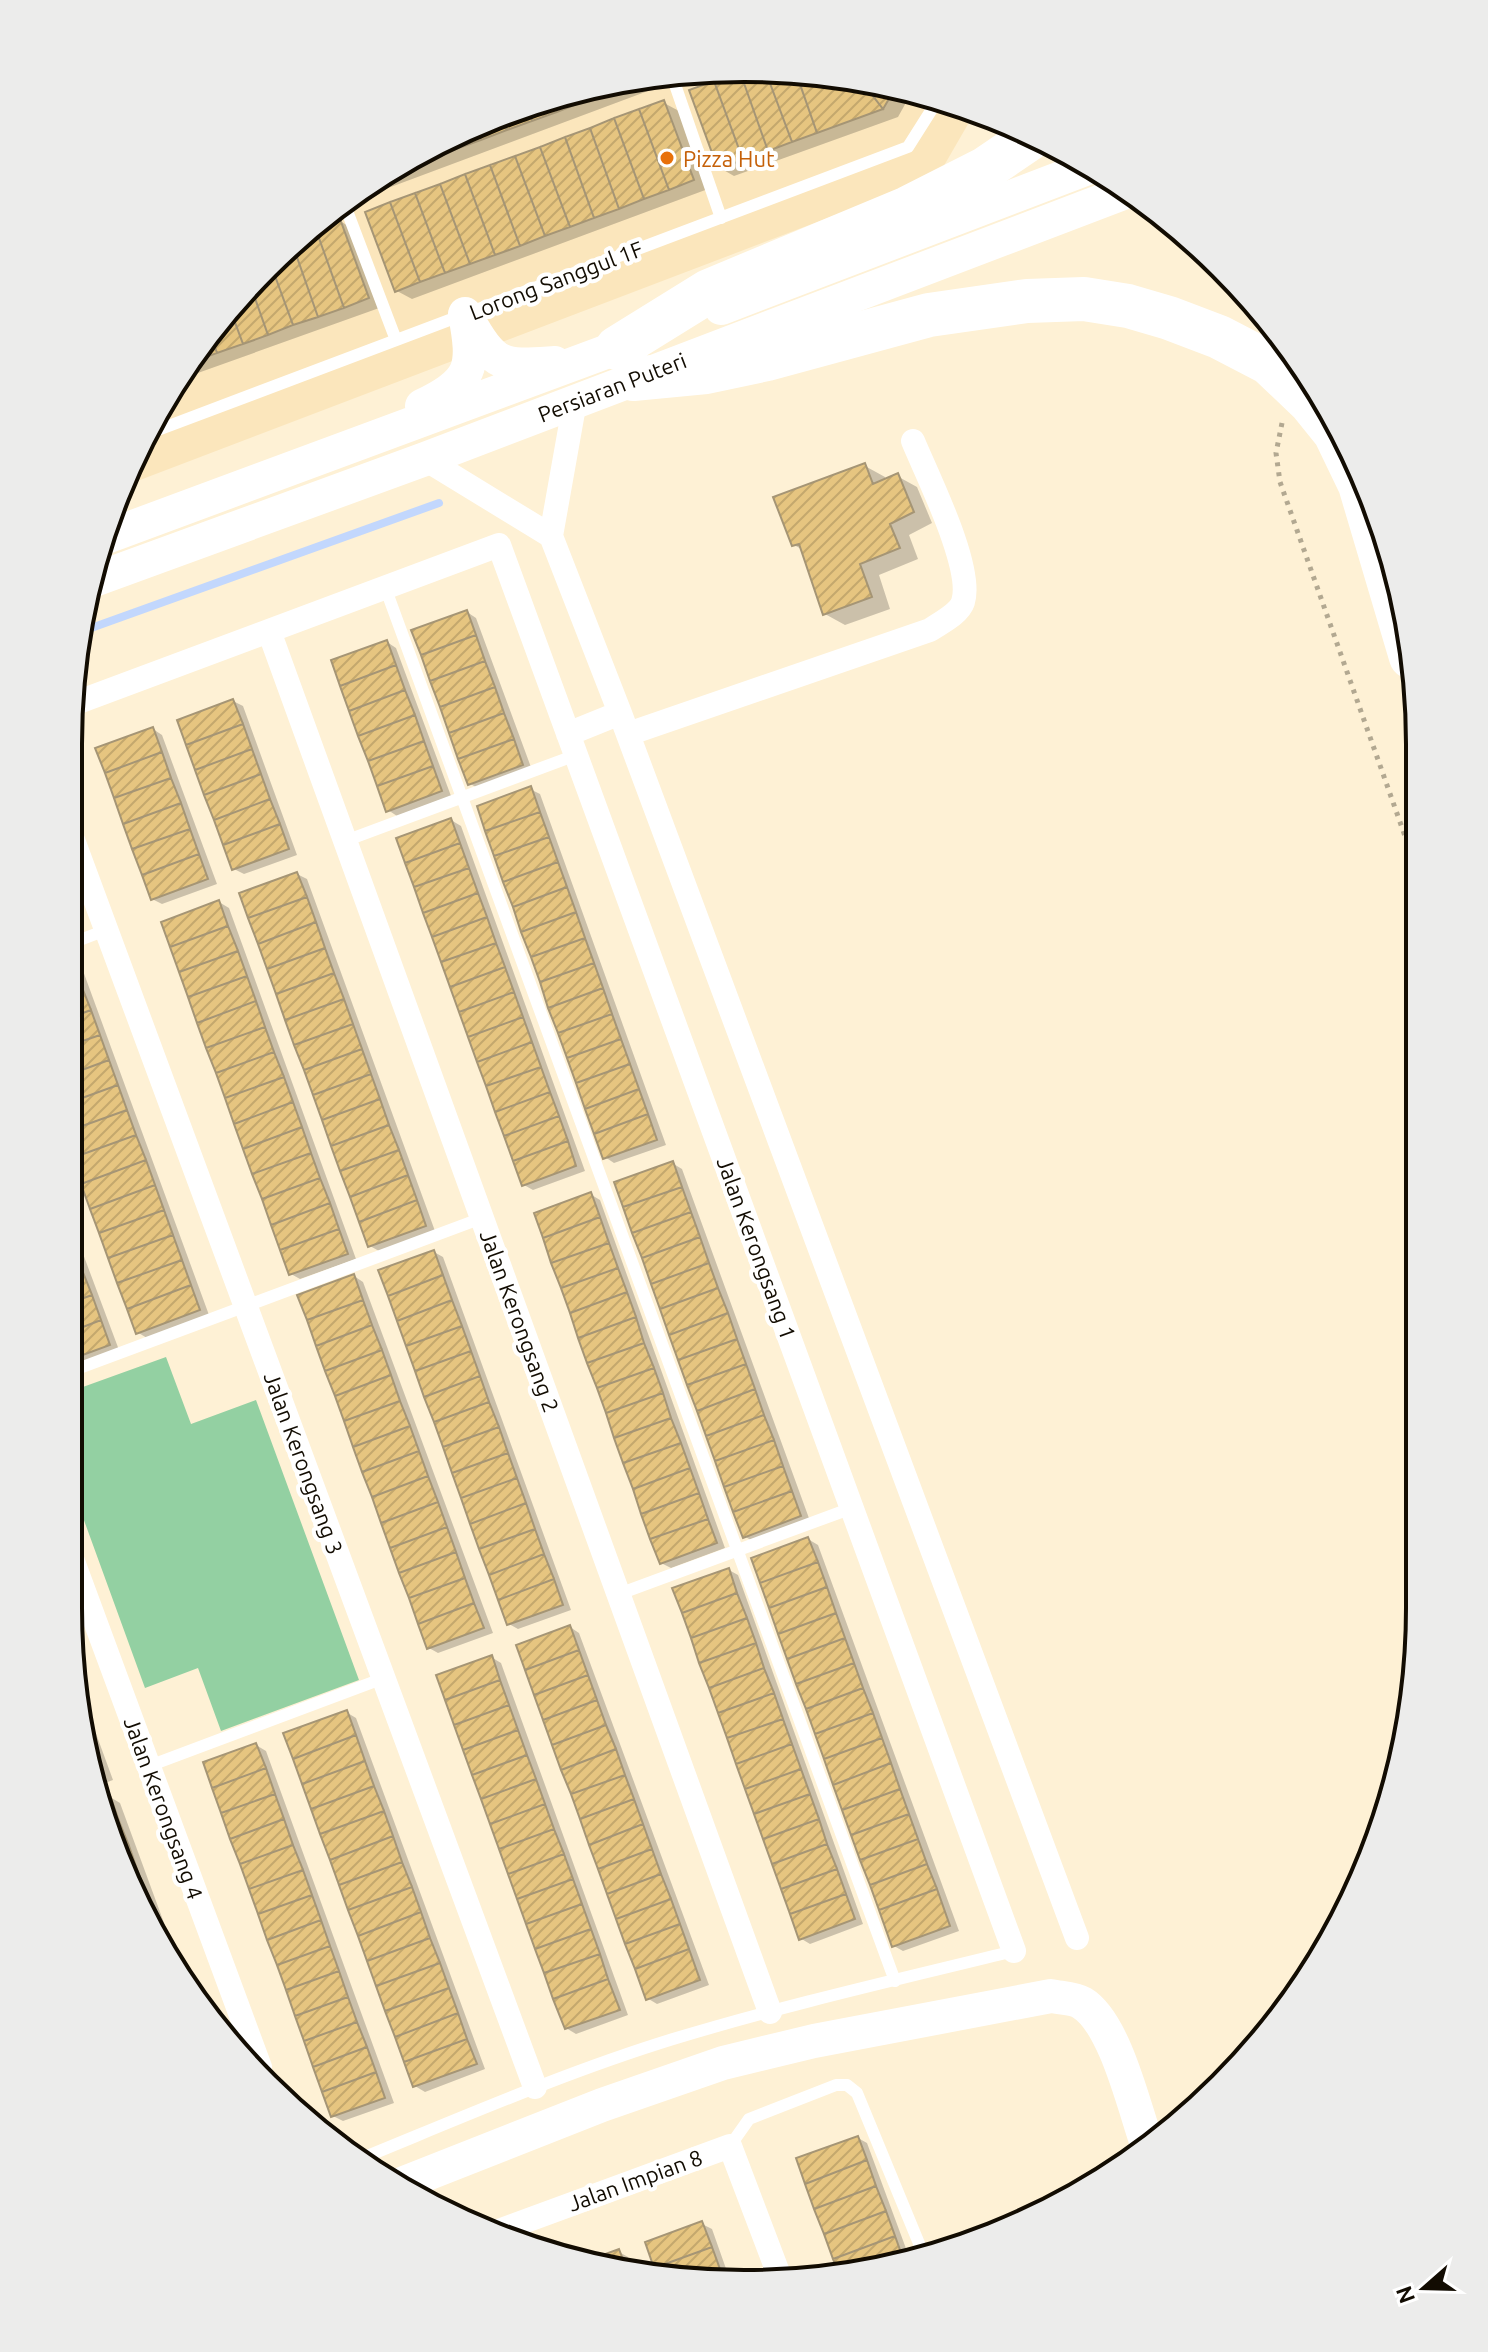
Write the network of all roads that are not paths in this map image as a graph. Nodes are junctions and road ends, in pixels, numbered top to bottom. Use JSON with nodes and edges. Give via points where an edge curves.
{"nodes":[{"id":1,"x":675,"y":86,"type":"edge"},
{"id":2,"x":932,"y":110,"type":"edge"},
{"id":3,"x":1023,"y":143,"type":"edge"},
{"id":4,"x":1077,"y":172,"type":"edge"},
{"id":5,"x":1114,"y":196,"type":"edge"},
{"id":6,"x":348,"y":214,"type":"edge"},
{"id":7,"x":721,"y":218,"type":"junction"},
{"id":8,"x":465,"y":314,"type":"junction"},
{"id":9,"x":396,"y":340,"type":"junction"},
{"id":10,"x":611,"y":363,"type":"junction"},
{"id":11,"x":575,"y":401,"type":"junction"},
{"id":12,"x":1311,"y":403,"type":"edge"},
{"id":13,"x":163,"y":428,"type":"edge"},
{"id":14,"x":913,"y":441,"type":"dead end"},
{"id":15,"x":425,"y":459,"type":"junction"},
{"id":16,"x":292,"y":468,"type":"junction"},
{"id":17,"x":116,"y":533,"type":"edge"},
{"id":18,"x":551,"y":536,"type":"junction"},
{"id":19,"x":104,"y":576,"type":"edge"},
{"id":20,"x":385,"y":587,"type":"junction"},
{"id":21,"x":269,"y":631,"type":"junction"},
{"id":22,"x":83,"y":700,"type":"edge"},
{"id":23,"x":624,"y":724,"type":"junction"},
{"id":24,"x":572,"y":744,"type":"junction"},
{"id":25,"x":463,"y":797,"type":"junction"},
{"id":26,"x":345,"y":841,"type":"junction"},
{"id":27,"x":82,"y":865,"type":"edge"},
{"id":28,"x":106,"y":930,"type":"junction"},
{"id":29,"x":82,"y":939,"type":"edge"},
{"id":30,"x":482,"y":1218,"type":"junction"},
{"id":31,"x":245,"y":1306,"type":"junction"},
{"id":32,"x":82,"y":1367,"type":"edge"},
{"id":33,"x":852,"y":1508,"type":"junction"},
{"id":34,"x":736,"y":1551,"type":"junction"},
{"id":35,"x":82,"y":1586,"type":"edge"},
{"id":36,"x":619,"y":1594,"type":"junction"},
{"id":37,"x":384,"y":1678,"type":"junction"},
{"id":38,"x":149,"y":1766,"type":"junction"},
{"id":39,"x":1077,"y":1938,"type":"dead end"},
{"id":40,"x":1014,"y":1951,"type":"joint"},
{"id":41,"x":895,"y":1981,"type":"junction"},
{"id":42,"x":770,"y":2012,"type":"junction"},
{"id":43,"x":255,"y":2054,"type":"edge"},
{"id":44,"x":535,"y":2087,"type":"junction"},
{"id":45,"x":1144,"y":2135,"type":"edge"},
{"id":46,"x":730,"y":2146,"type":"junction"},
{"id":47,"x":371,"y":2154,"type":"edge"},
{"id":48,"x":411,"y":2180,"type":"edge"},
{"id":49,"x":510,"y":2227,"type":"edge"},
{"id":50,"x":920,"y":2246,"type":"edge"},
{"id":51,"x":777,"y":2269,"type":"edge"}],
"edges":[{"from":1,"to":7,"type":"lane"},
{"from":2,"to":7,"type":"lane","name":"Lorong Sanggul 1F","via":[[908,147]]},
{"from":3,"to":10,"type":"highway","via":[[908,208],[709,291]]},
{"from":4,"to":10,"type":"street","name":"Persiaran Puteri"},
{"from":5,"to":10,"type":"street","name":"Persiaran Puteri"},
{"from":6,"to":9,"type":"lane"},
{"from":7,"to":8,"type":"lane","name":"Lorong Sanggul 1F"},
{"from":8,"to":9,"type":"lane","name":"Lorong Sanggul 1F"},
{"from":8,"to":10,"type":"street","via":[[494,358],[515,365]]},
{"from":8,"to":16,"type":"street","via":[[471,348],[463,379],[445,395]]},
{"from":9,"to":13,"type":"lane","name":"Lorong Sanggul 1F"},
{"from":10,"to":11,"type":"street","name":"Persiaran Puteri"},
{"from":10,"to":12,"type":"highway","via":[[706,372],[929,315],[1084,299],[1128,306],[1219,337],[1269,363]]},
{"from":10,"to":16,"type":"street","name":"Persiaran Puteri"},
{"from":11,"to":15,"type":"street","name":"Persiaran Puteri"},
{"from":11,"to":18,"type":"street"},
{"from":14,"to":23,"type":"street","via":[[956,544],[965,585],[963,605],[930,630]]},
{"from":15,"to":18,"type":"street"},
{"from":15,"to":19,"type":"street","name":"Persiaran Puteri"},
{"from":16,"to":17,"type":"street","name":"Persiaran Puteri"},
{"from":18,"to":23,"type":"street"},
{"from":20,"to":21,"type":"street"},
{"from":20,"to":24,"type":"street","name":"Jalan Kerongsang 1","via":[[499,545]]},
{"from":20,"to":25,"type":"lane"},
{"from":21,"to":22,"type":"street"},
{"from":21,"to":26,"type":"street","name":"Jalan Kerongsang 2"},
{"from":23,"to":24,"type":"street"},
{"from":23,"to":39,"type":"street"},
{"from":24,"to":25,"type":"lane"},
{"from":24,"to":33,"type":"street","name":"Jalan Kerongsang 1"},
{"from":25,"to":26,"type":"lane"},
{"from":25,"to":34,"type":"lane"},
{"from":26,"to":30,"type":"street","name":"Jalan Kerongsang 2"},
{"from":27,"to":28,"type":"street","name":"Jalan Kerongsang 3"},
{"from":28,"to":29,"type":"lane"},
{"from":28,"to":31,"type":"street","name":"Jalan Kerongsang 3"},
{"from":30,"to":31,"type":"lane"},
{"from":30,"to":36,"type":"street","name":"Jalan Kerongsang 2"},
{"from":31,"to":32,"type":"lane"},
{"from":31,"to":37,"type":"street","name":"Jalan Kerongsang 3"},
{"from":33,"to":34,"type":"lane"},
{"from":33,"to":40,"type":"street","name":"Jalan Kerongsang 1"},
{"from":34,"to":36,"type":"lane"},
{"from":34,"to":41,"type":"lane"},
{"from":35,"to":38,"type":"street","name":"Jalan Kerongsang 4"},
{"from":36,"to":42,"type":"street","name":"Jalan Kerongsang 2"},
{"from":37,"to":38,"type":"lane"},
{"from":37,"to":44,"type":"street","name":"Jalan Kerongsang 3"},
{"from":38,"to":43,"type":"street","name":"Jalan Kerongsang 4"},
{"from":40,"to":41,"type":"lane"},
{"from":41,"to":42,"type":"lane"},
{"from":42,"to":44,"type":"lane"},
{"from":44,"to":47,"type":"lane"},
{"from":45,"to":48,"type":"street","via":[[1116,2048],[1097,2018],[1081,2002],[1051,1996],[723,2063]]},
{"from":46,"to":49,"type":"street","name":"Jalan Impian 8"},
{"from":46,"to":50,"type":"lane","via":[[749,2119],[847,2085],[857,2093]]},
{"from":46,"to":51,"type":"street"}]}
